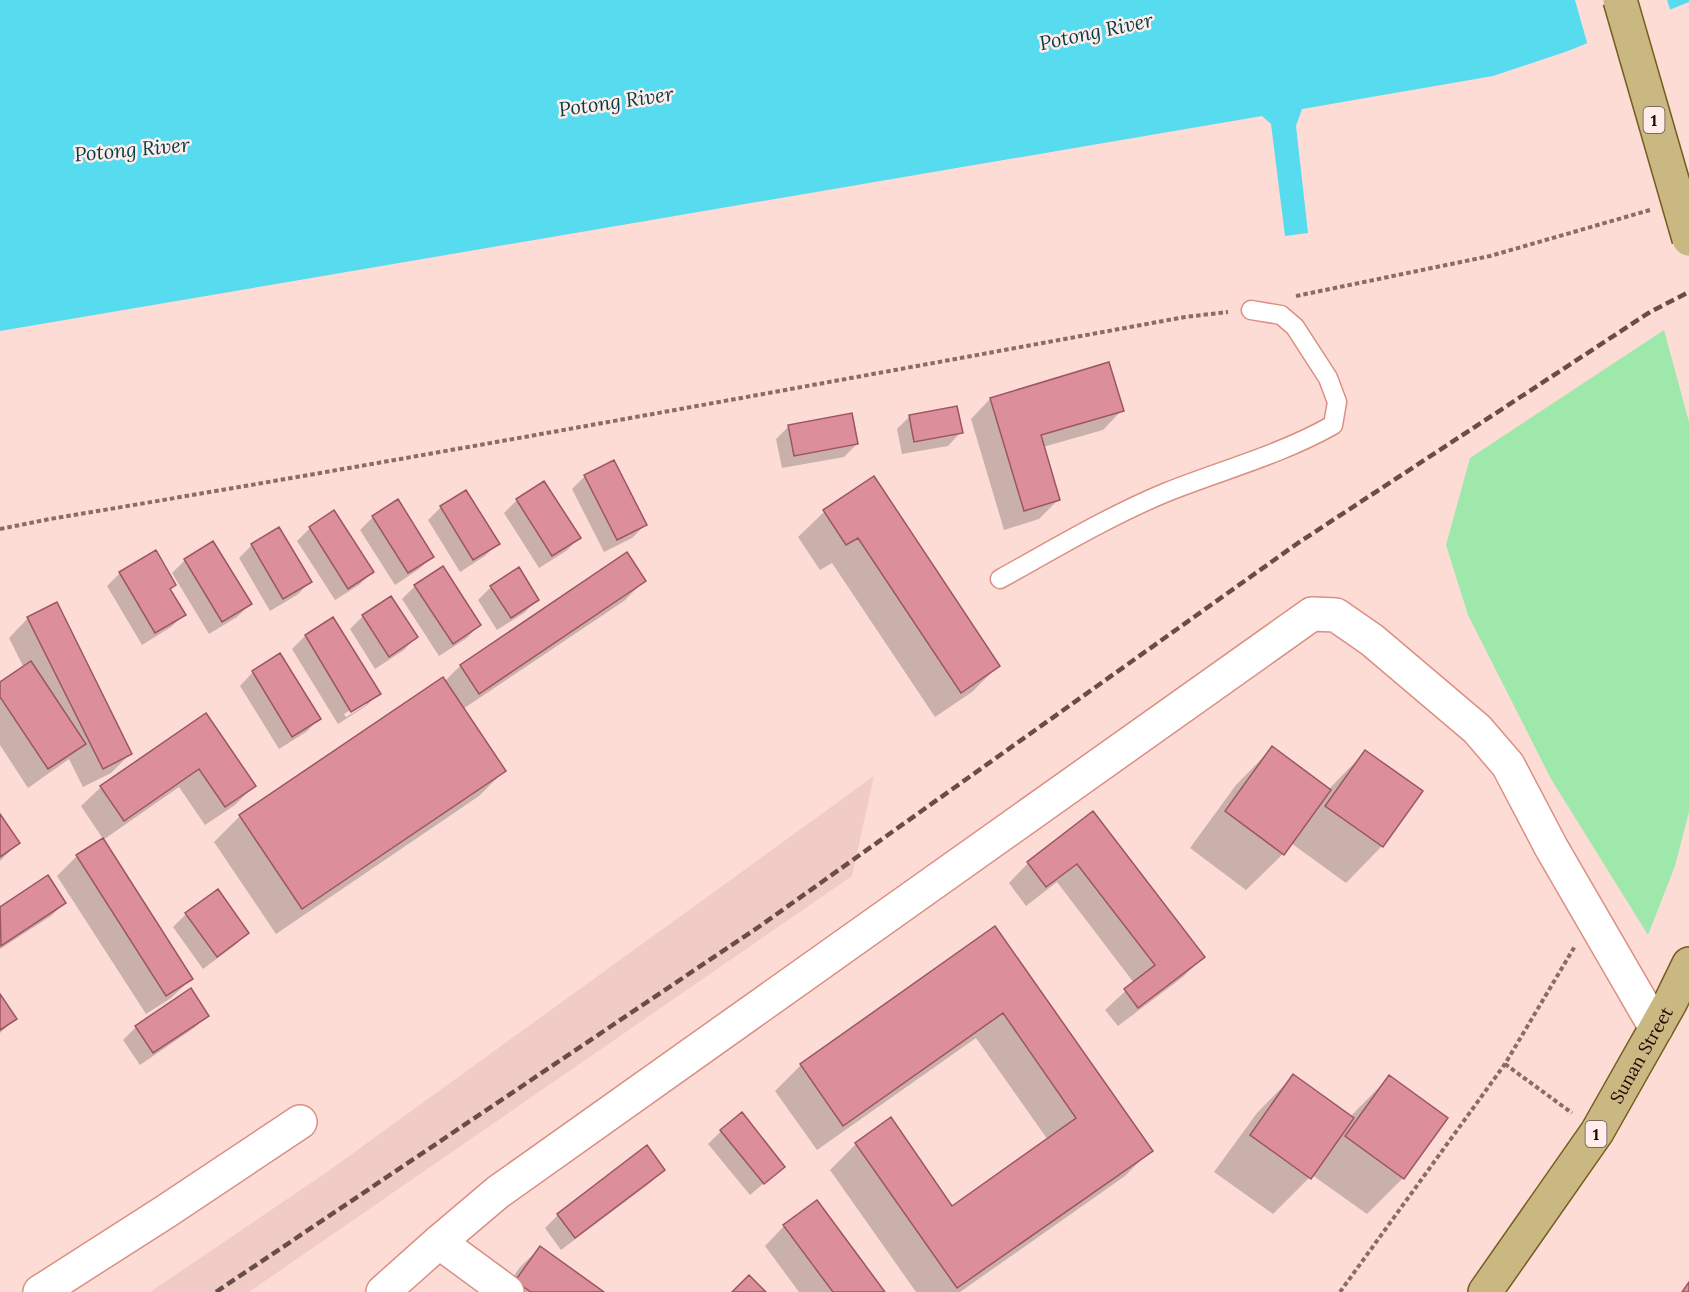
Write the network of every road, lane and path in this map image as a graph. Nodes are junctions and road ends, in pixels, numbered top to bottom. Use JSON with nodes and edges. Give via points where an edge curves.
{"nodes":[{"id":1,"x":1620,"y":0,"type":"edge"},
{"id":2,"x":1656,"y":209,"type":"dead end"},
{"id":3,"x":1689,"y":239,"type":"edge"},
{"id":4,"x":1296,"y":296,"type":"dead end"},
{"id":5,"x":1251,"y":310,"type":"joint"},
{"id":6,"x":0,"y":529,"type":"edge"},
{"id":7,"x":1000,"y":579,"type":"dead end"},
{"id":8,"x":1592,"y":917,"type":"junction"},
{"id":9,"x":1689,"y":964,"type":"edge"},
{"id":10,"x":1656,"y":1028,"type":"junction"},
{"id":11,"x":1505,"y":1064,"type":"junction"},
{"id":12,"x":300,"y":1122,"type":"dead end"},
{"id":13,"x":1597,"y":1132,"type":"junction"},
{"id":14,"x":439,"y":1242,"type":"junction"},
{"id":15,"x":40,"y":1292,"type":"edge"},
{"id":16,"x":383,"y":1292,"type":"edge"},
{"id":17,"x":507,"y":1292,"type":"edge"},
{"id":18,"x":1340,"y":1292,"type":"edge"},
{"id":19,"x":1485,"y":1292,"type":"edge"}],
"edges":[{"from":1,"to":3,"type":"main road","number":"1","bridge":true},
{"from":2,"to":4,"type":"path","via":[[1490,256]]},
{"from":5,"to":6,"type":"path","via":[[1185,316],[625,420]]},
{"from":5,"to":7,"type":"lane","via":[[1281,315],[1295,327],[1328,378],[1337,402],[1333,425],[1303,442],[1165,493]]},
{"from":8,"to":10,"type":"street"},
{"from":8,"to":11,"type":"path"},
{"from":8,"to":14,"type":"street","via":[[1508,765],[1478,729],[1372,640],[1336,615],[1312,614],[498,1192]]},
{"from":9,"to":10,"type":"main road","name":"Sunan Street","number":"1"},
{"from":10,"to":13,"type":"main road","name":"Sunan Street","number":"1"},
{"from":11,"to":13,"type":"path"},
{"from":11,"to":18,"type":"path"},
{"from":12,"to":15,"type":"street"},
{"from":13,"to":19,"type":"main road","name":"Sunan Street","number":"1"},
{"from":14,"to":16,"type":"street"},
{"from":14,"to":17,"type":"street"}]}
